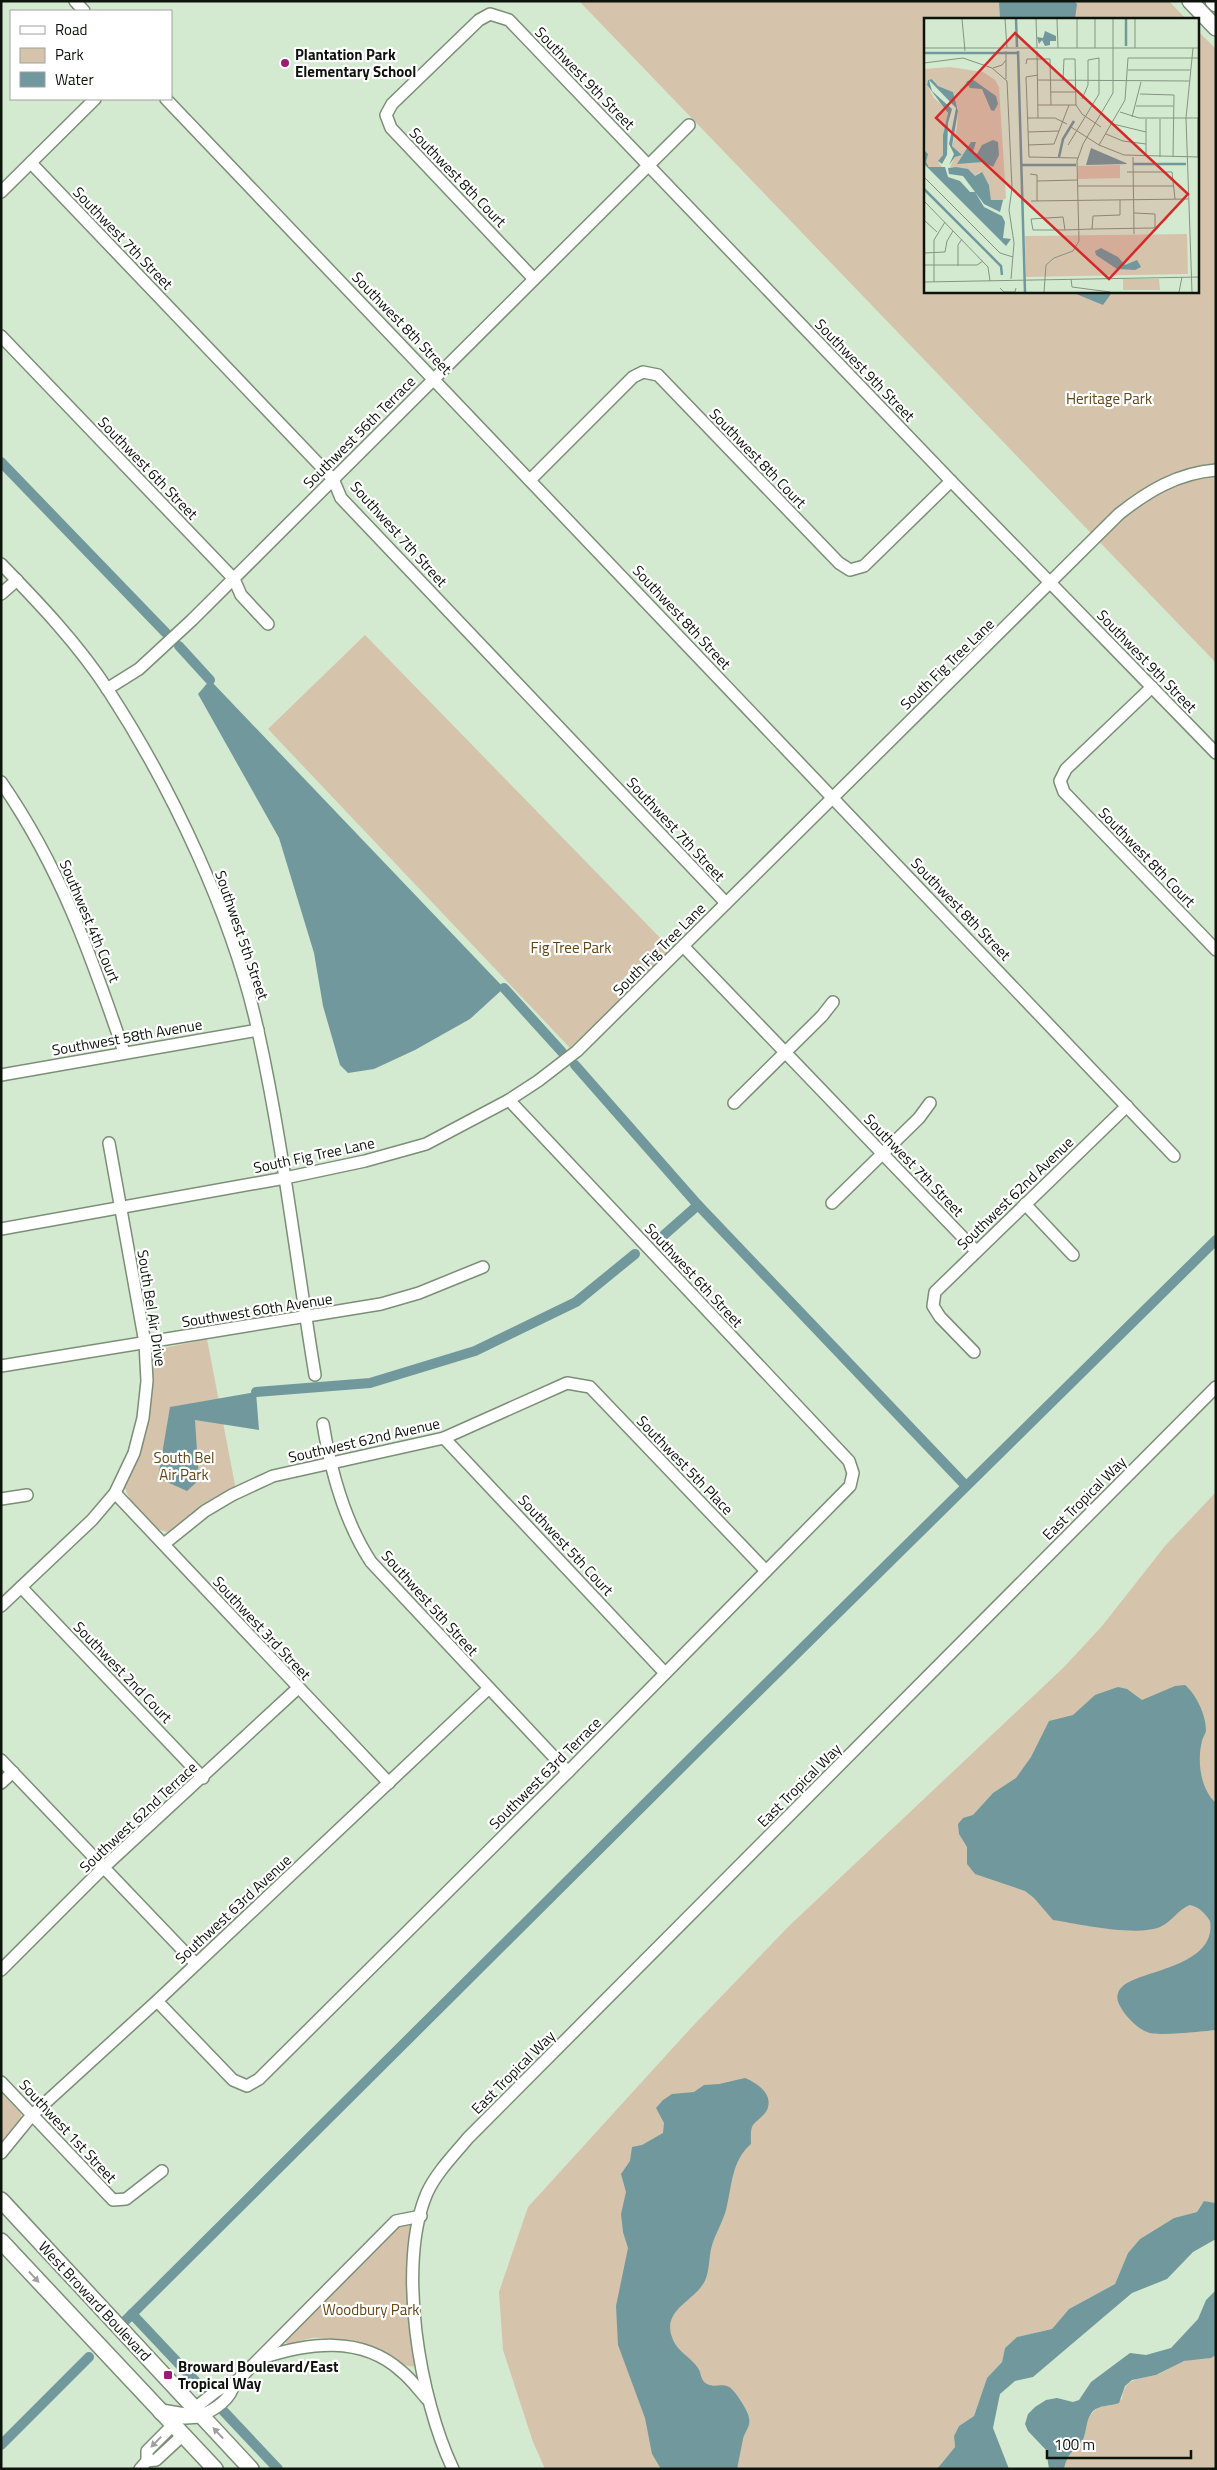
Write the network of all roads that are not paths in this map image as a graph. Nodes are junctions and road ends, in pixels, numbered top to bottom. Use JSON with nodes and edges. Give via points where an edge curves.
{"nodes":[{"id":1,"x":1190,"y":1,"type":"edge"},
{"id":2,"x":1213,"y":1,"type":"edge"},
{"id":3,"x":1216,"y":4,"type":"edge"},
{"id":4,"x":490,"y":14,"type":"joint"},
{"id":5,"x":1216,"y":28,"type":"edge"},
{"id":6,"x":94,"y":100,"type":"edge"},
{"id":7,"x":167,"y":100,"type":"edge"},
{"id":8,"x":690,"y":125,"type":"dead end"},
{"id":9,"x":31,"y":163,"type":"junction"},
{"id":10,"x":648,"y":166,"type":"junction"},
{"id":11,"x":1,"y":192,"type":"edge"},
{"id":12,"x":534,"y":279,"type":"junction"},
{"id":13,"x":1,"y":336,"type":"edge"},
{"id":14,"x":434,"y":379,"type":"junction"},
{"id":15,"x":1216,"y":470,"type":"edge"},
{"id":16,"x":334,"y":479,"type":"junction"},
{"id":17,"x":531,"y":480,"type":"junction"},
{"id":18,"x":951,"y":481,"type":"junction"},
{"id":19,"x":1,"y":564,"type":"edge"},
{"id":20,"x":234,"y":579,"type":"junction"},
{"id":21,"x":16,"y":580,"type":"junction"},
{"id":22,"x":1050,"y":584,"type":"junction"},
{"id":23,"x":1,"y":594,"type":"edge"},
{"id":24,"x":268,"y":624,"type":"dead end"},
{"id":25,"x":1152,"y":687,"type":"junction"},
{"id":26,"x":107,"y":689,"type":"junction"},
{"id":27,"x":1216,"y":753,"type":"edge"},
{"id":28,"x":1,"y":782,"type":"edge"},
{"id":29,"x":832,"y":797,"type":"junction"},
{"id":30,"x":726,"y":903,"type":"junction"},
{"id":31,"x":684,"y":946,"type":"junction"},
{"id":32,"x":1216,"y":950,"type":"edge"},
{"id":33,"x":833,"y":1002,"type":"dead end"},
{"id":34,"x":258,"y":1030,"type":"junction"},
{"id":35,"x":124,"y":1052,"type":"junction"},
{"id":36,"x":784,"y":1052,"type":"junction"},
{"id":37,"x":1,"y":1075,"type":"edge"},
{"id":38,"x":509,"y":1100,"type":"junction"},
{"id":39,"x":734,"y":1103,"type":"dead end"},
{"id":40,"x":930,"y":1103,"type":"dead end"},
{"id":41,"x":1126,"y":1106,"type":"junction"},
{"id":42,"x":109,"y":1143,"type":"dead end"},
{"id":43,"x":882,"y":1153,"type":"junction"},
{"id":44,"x":1174,"y":1156,"type":"dead end"},
{"id":45,"x":285,"y":1178,"type":"junction"},
{"id":46,"x":832,"y":1203,"type":"dead end"},
{"id":47,"x":1025,"y":1204,"type":"junction"},
{"id":48,"x":121,"y":1208,"type":"junction"},
{"id":49,"x":1,"y":1228,"type":"edge"},
{"id":50,"x":976,"y":1251,"type":"junction"},
{"id":51,"x":1072,"y":1255,"type":"dead end"},
{"id":52,"x":483,"y":1267,"type":"dead end"},
{"id":53,"x":306,"y":1318,"type":"junction"},
{"id":54,"x":145,"y":1344,"type":"junction"},
{"id":55,"x":974,"y":1352,"type":"dead end"},
{"id":56,"x":1,"y":1366,"type":"edge"},
{"id":57,"x":316,"y":1375,"type":"dead end"},
{"id":58,"x":579,"y":1384,"type":"joint"},
{"id":59,"x":1216,"y":1387,"type":"edge"},
{"id":60,"x":323,"y":1424,"type":"dead end"},
{"id":61,"x":444,"y":1438,"type":"junction"},
{"id":62,"x":329,"y":1463,"type":"junction"},
{"id":63,"x":853,"y":1473,"type":"joint"},
{"id":64,"x":115,"y":1493,"type":"junction"},
{"id":65,"x":27,"y":1494,"type":"dead end"},
{"id":66,"x":1,"y":1499,"type":"edge"},
{"id":67,"x":164,"y":1544,"type":"junction"},
{"id":68,"x":766,"y":1571,"type":"junction"},
{"id":69,"x":21,"y":1587,"type":"junction"},
{"id":70,"x":1,"y":1606,"type":"edge"},
{"id":71,"x":666,"y":1673,"type":"junction"},
{"id":72,"x":298,"y":1688,"type":"junction"},
{"id":73,"x":488,"y":1689,"type":"junction"},
{"id":74,"x":1,"y":1760,"type":"edge"},
{"id":75,"x":13,"y":1772,"type":"junction"},
{"id":76,"x":568,"y":1772,"type":"junction"},
{"id":77,"x":203,"y":1778,"type":"junction"},
{"id":78,"x":1,"y":1783,"type":"edge"},
{"id":79,"x":389,"y":1783,"type":"junction"},
{"id":80,"x":104,"y":1867,"type":"junction"},
{"id":81,"x":196,"y":1964,"type":"junction"},
{"id":82,"x":1,"y":1970,"type":"edge"},
{"id":83,"x":157,"y":2001,"type":"junction"},
{"id":84,"x":1,"y":2082,"type":"edge"},
{"id":85,"x":32,"y":2115,"type":"junction"},
{"id":86,"x":1,"y":2153,"type":"edge"},
{"id":87,"x":162,"y":2171,"type":"dead end"},
{"id":88,"x":1,"y":2200,"type":"edge"},
{"id":89,"x":1,"y":2215,"type":"edge"},
{"id":90,"x":421,"y":2216,"type":"junction"},
{"id":91,"x":1,"y":2241,"type":"edge"},
{"id":92,"x":72,"y":2276,"type":"junction"},
{"id":93,"x":260,"y":2359,"type":"junction"},
{"id":94,"x":428,"y":2399,"type":"junction"},
{"id":95,"x":203,"y":2409,"type":"junction"},
{"id":96,"x":161,"y":2412,"type":"junction"},
{"id":97,"x":178,"y":2430,"type":"junction"},
{"id":98,"x":144,"y":2465,"type":"edge"},
{"id":99,"x":214,"y":2469,"type":"edge"},
{"id":100,"x":251,"y":2469,"type":"edge"},
{"id":101,"x":453,"y":2469,"type":"edge"}],
"edges":[{"from":1,"to":5,"type":"main road"},
{"from":2,"to":3,"type":"main road"},
{"from":4,"to":10,"type":"street","name":"Southwest 9th Street","via":[[509,20]]},
{"from":4,"to":12,"type":"street","name":"Southwest 8th Court","via":[[479,20],[392,104],[386,115],[391,128]]},
{"from":6,"to":9,"type":"street"},
{"from":7,"to":14,"type":"street","name":"Southwest 8th Street"},
{"from":8,"to":10,"type":"street","name":"Southwest 56th Terrace"},
{"from":9,"to":11,"type":"street"},
{"from":9,"to":16,"type":"street","name":"Southwest 7th Street"},
{"from":10,"to":12,"type":"street","name":"Southwest 56th Terrace"},
{"from":10,"to":18,"type":"street","name":"Southwest 9th Street"},
{"from":12,"to":14,"type":"street","name":"Southwest 56th Terrace"},
{"from":13,"to":20,"type":"street","name":"Southwest 6th Street"},
{"from":14,"to":16,"type":"street","name":"Southwest 56th Terrace"},
{"from":14,"to":17,"type":"street","name":"Southwest 8th Street"},
{"from":15,"to":22,"type":"street","name":"South Fig Tree Lane","via":[[1198,472],[1169,482],[1140,497]]},
{"from":16,"to":20,"type":"street","name":"Southwest 56th Terrace"},
{"from":16,"to":30,"type":"street","name":"Southwest 7th Street","via":[[341,498]]},
{"from":17,"to":18,"type":"street","name":"Southwest 8th Court","via":[[633,377],[642,372],[658,375],[839,563],[850,570],[864,566]]},
{"from":17,"to":29,"type":"street","name":"Southwest 8th Street"},
{"from":18,"to":22,"type":"street","name":"Southwest 9th Street"},
{"from":19,"to":21,"type":"street","name":"Southwest 5th Street"},
{"from":20,"to":24,"type":"street","name":"Southwest 6th Street","via":[[241,595]]},
{"from":20,"to":26,"type":"street","name":"Southwest 56th Terrace","via":[[139,669]]},
{"from":21,"to":23,"type":"street"},
{"from":21,"to":26,"type":"street","name":"Southwest 5th Street","via":[[63,631]]},
{"from":22,"to":25,"type":"street","name":"Southwest 9th Street"},
{"from":22,"to":29,"type":"street","name":"South Fig Tree Lane"},
{"from":25,"to":27,"type":"street","name":"Southwest 9th Street"},
{"from":25,"to":32,"type":"street","name":"Southwest 8th Court","via":[[1066,769],[1060,781],[1064,792]]},
{"from":26,"to":34,"type":"street","name":"Southwest 5th Street","via":[[157,775],[200,859],[238,960]]},
{"from":28,"to":35,"type":"street","name":"Southwest 4th Court","via":[[57,876],[91,955]]},
{"from":29,"to":30,"type":"street","name":"South Fig Tree Lane"},
{"from":29,"to":41,"type":"street","name":"Southwest 8th Street"},
{"from":30,"to":31,"type":"street","name":"South Fig Tree Lane"},
{"from":31,"to":36,"type":"street","name":"Southwest 7th Street"},
{"from":31,"to":38,"type":"street","name":"South Fig Tree Lane","via":[[577,1051]]},
{"from":33,"to":36,"type":"street"},
{"from":34,"to":35,"type":"street","name":"Southwest 58th Avenue"},
{"from":34,"to":45,"type":"street","name":"Southwest 5th Street"},
{"from":35,"to":37,"type":"street","name":"Southwest 58th Avenue"},
{"from":36,"to":39,"type":"street"},
{"from":36,"to":43,"type":"street","name":"Southwest 7th Street"},
{"from":38,"to":45,"type":"street","name":"South Fig Tree Lane","via":[[426,1144]]},
{"from":38,"to":63,"type":"street","name":"Southwest 6th Street","via":[[849,1461]]},
{"from":40,"to":43,"type":"street"},
{"from":41,"to":44,"type":"street","name":"Southwest 8th Street"},
{"from":41,"to":47,"type":"street","name":"Southwest 62nd Avenue"},
{"from":42,"to":48,"type":"street","name":"South Bel Air Drive"},
{"from":43,"to":46,"type":"street"},
{"from":43,"to":50,"type":"street","name":"Southwest 7th Street"},
{"from":45,"to":48,"type":"street","name":"South Fig Tree Lane"},
{"from":45,"to":53,"type":"street","name":"Southwest 5th Street"},
{"from":47,"to":50,"type":"street","name":"Southwest 62nd Avenue"},
{"from":47,"to":51,"type":"street"},
{"from":48,"to":49,"type":"street","name":"South Fig Tree Lane"},
{"from":48,"to":54,"type":"street","name":"South Bel Air Drive"},
{"from":50,"to":55,"type":"street","name":"Southwest 62nd Avenue","via":[[935,1292],[933,1306],[940,1318]]},
{"from":52,"to":53,"type":"street","name":"Southwest 60th Avenue","via":[[409,1296]]},
{"from":53,"to":54,"type":"street","name":"Southwest 60th Avenue"},
{"from":53,"to":57,"type":"street","name":"Southwest 5th Street"},
{"from":54,"to":56,"type":"street","name":"Southwest 60th Avenue"},
{"from":54,"to":64,"type":"street","name":"South Bel Air Drive","via":[[147,1382],[143,1418],[134,1453]]},
{"from":58,"to":61,"type":"street","name":"Southwest 62nd Avenue","via":[[568,1383]]},
{"from":58,"to":68,"type":"street","name":"Southwest 5th Place","via":[[590,1387]]},
{"from":59,"to":90,"type":"street","name":"East Tropical Way","via":[[468,2138],[427,2193]]},
{"from":60,"to":62,"type":"street","name":"Southwest 5th Street"},
{"from":61,"to":62,"type":"street","name":"Southwest 62nd Avenue"},
{"from":61,"to":71,"type":"street","name":"Southwest 5th Court"},
{"from":62,"to":67,"type":"street","name":"Southwest 62nd Avenue","via":[[273,1476],[232,1495],[205,1511]]},
{"from":62,"to":73,"type":"street","name":"Southwest 5th Street","via":[[356,1540],[371,1562]]},
{"from":63,"to":68,"type":"street","name":"Southwest 63rd Terrace","via":[[850,1486]]},
{"from":64,"to":67,"type":"street","name":"Southwest 3rd Street"},
{"from":64,"to":69,"type":"street","name":"South Bel Air Drive","via":[[92,1520]]},
{"from":65,"to":66,"type":"street"},
{"from":67,"to":72,"type":"street","name":"Southwest 3rd Street"},
{"from":68,"to":71,"type":"street","name":"Southwest 63rd Terrace"},
{"from":69,"to":70,"type":"street","name":"South Bel Air Drive"},
{"from":69,"to":77,"type":"street","name":"Southwest 2nd Court"},
{"from":71,"to":76,"type":"street","name":"Southwest 63rd Terrace"},
{"from":72,"to":77,"type":"street","name":"Southwest 62nd Terrace"},
{"from":72,"to":79,"type":"street","name":"Southwest 3rd Street"},
{"from":73,"to":76,"type":"street","name":"Southwest 5th Street"},
{"from":73,"to":79,"type":"street","name":"Southwest 63rd Avenue"},
{"from":74,"to":75,"type":"street"},
{"from":75,"to":78,"type":"street"},
{"from":75,"to":80,"type":"street"},
{"from":76,"to":83,"type":"street","name":"Southwest 63rd Terrace","via":[[258,2079],[247,2086],[233,2080]]},
{"from":77,"to":80,"type":"street","name":"Southwest 62nd Terrace"},
{"from":79,"to":81,"type":"street","name":"Southwest 63rd Avenue"},
{"from":80,"to":81,"type":"street"},
{"from":80,"to":82,"type":"street","name":"Southwest 62nd Terrace"},
{"from":81,"to":83,"type":"street","name":"Southwest 63rd Avenue"},
{"from":83,"to":85,"type":"street","name":"Southwest 63rd Avenue"},
{"from":84,"to":85,"type":"street","name":"Southwest 1st Street"},
{"from":85,"to":86,"type":"street","name":"Southwest 63rd Avenue"},
{"from":85,"to":87,"type":"street","name":"Southwest 1st Street","via":[[113,2200],[126,2199]]},
{"from":88,"to":92,"type":"main road","name":"West Broward Boulevard"},
{"from":89,"to":92,"type":"main road","via":[[58,2274]]},
{"from":90,"to":93,"type":"street","name":"East Tropical Way","via":[[396,2221]]},
{"from":90,"to":94,"type":"street","name":"East Tropical Way","via":[[412,2261],[412,2297]]},
{"from":91,"to":96,"type":"main road","name":"West Broward Boulevard","one_way":true},
{"from":92,"to":95,"type":"main road","name":"West Broward Boulevard"},
{"from":93,"to":94,"type":"street","name":"East Tropical Way","via":[[294,2348],[345,2345],[374,2354],[400,2370]]},
{"from":93,"to":95,"type":"street","name":"East Tropical Way"},
{"from":94,"to":101,"type":"street","name":"East Tropical Way"},
{"from":95,"to":96,"type":"main road","via":[[185,2416]]},
{"from":100,"to":95,"type":"main road","name":"West Broward Boulevard","one_way":true},
{"from":96,"to":97,"type":"main road","name":"West Broward Boulevard"},
{"from":97,"to":98,"type":"street","via":[[147,2451]]},
{"from":97,"to":99,"type":"main road","name":"West Broward Boulevard"}]}
